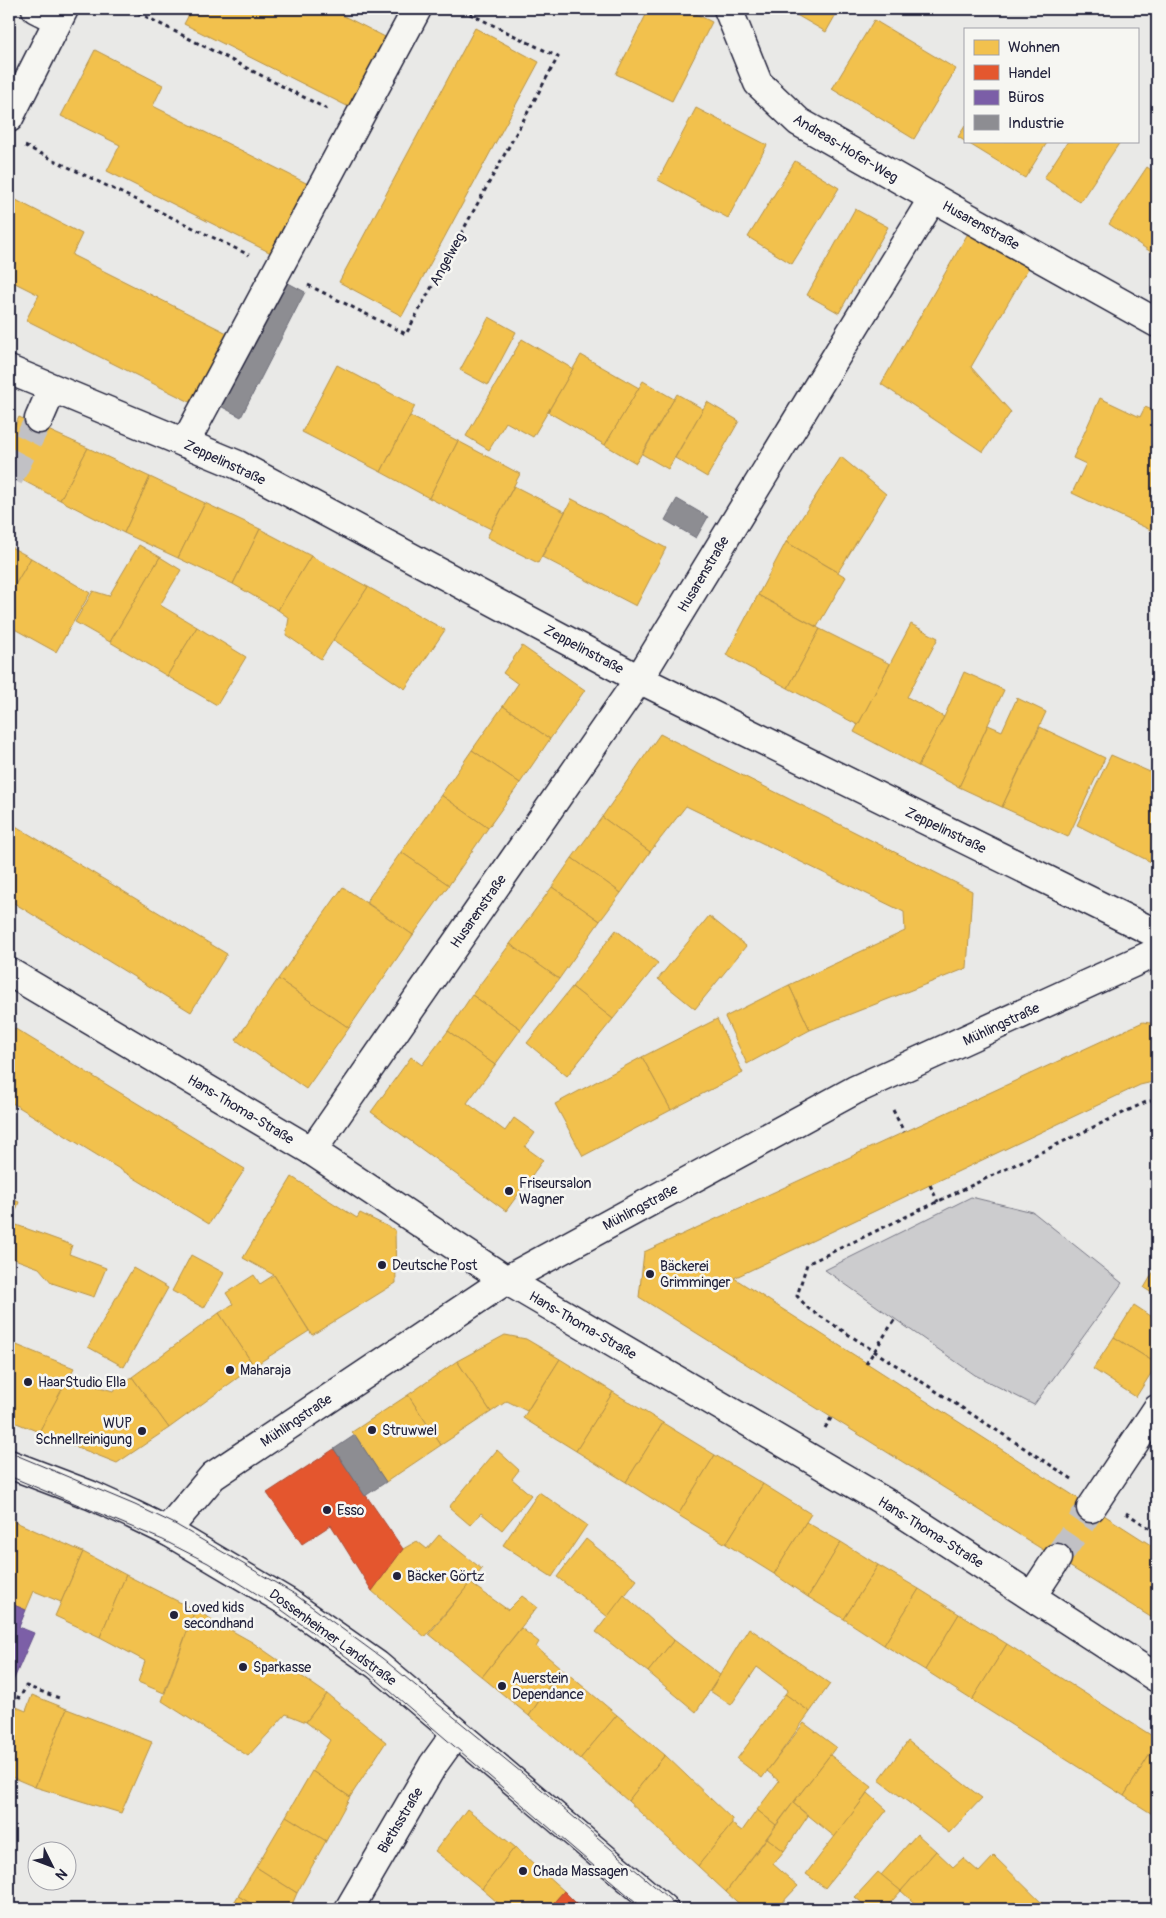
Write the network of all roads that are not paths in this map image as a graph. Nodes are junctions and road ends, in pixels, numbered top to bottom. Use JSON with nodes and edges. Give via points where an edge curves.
{"nodes":[{"id":1,"x":417,"y":9,"type":"edge"},
{"id":2,"x":728,"y":9,"type":"edge"},
{"id":3,"x":53,"y":13,"type":"edge"},
{"id":4,"x":13,"y":130,"type":"edge"},
{"id":5,"x":933,"y":198,"type":"junction"},
{"id":6,"x":1157,"y":324,"type":"edge"},
{"id":7,"x":9,"y":370,"type":"edge"},
{"id":8,"x":52,"y":389,"type":"junction"},
{"id":9,"x":38,"y":419,"type":"tunnel mouth"},
{"id":10,"x":185,"y":443,"type":"junction"},
{"id":11,"x":639,"y":678,"type":"junction"},
{"id":12,"x":1157,"y":934,"type":"edge"},
{"id":13,"x":1157,"y":952,"type":"edge"},
{"id":14,"x":9,"y":972,"type":"edge"},
{"id":15,"x":312,"y":1151,"type":"junction"},
{"id":16,"x":506,"y":1280,"type":"junction"},
{"id":17,"x":1157,"y":1409,"type":"edge"},
{"id":18,"x":9,"y":1464,"type":"edge"},
{"id":19,"x":1095,"y":1502,"type":"tunnel mouth"},
{"id":20,"x":169,"y":1532,"type":"junction"},
{"id":21,"x":1057,"y":1558,"type":"tunnel mouth"},
{"id":22,"x":1032,"y":1596,"type":"junction"},
{"id":23,"x":1157,"y":1678,"type":"edge"},
{"id":24,"x":456,"y":1733,"type":"junction"},
{"id":25,"x":348,"y":1909,"type":"edge"},
{"id":26,"x":664,"y":1909,"type":"edge"}],
"edges":[{"from":1,"to":10,"type":"street"},
{"from":2,"to":5,"type":"street","name":"Andreas-Hofer-Weg","via":[[758,83],[799,122]]},
{"from":3,"to":4,"type":"street"},
{"from":5,"to":6,"type":"street","name":"Husarenstraße"},
{"from":5,"to":11,"type":"street","name":"Husarenstraße"},
{"from":7,"to":8,"type":"street","name":"Zeppelinstraße"},
{"from":8,"to":9,"type":"street"},
{"from":8,"to":10,"type":"street","name":"Zeppelinstraße"},
{"from":10,"to":11,"type":"street","name":"Zeppelinstraße","via":[[238,465]]},
{"from":11,"to":12,"type":"street","name":"Zeppelinstraße"},
{"from":11,"to":15,"type":"street","name":"Husarenstraße"},
{"from":13,"to":16,"type":"street","name":"Mühlingstraße","via":[[855,1090]]},
{"from":14,"to":15,"type":"street","name":"Hans-Thoma-Straße"},
{"from":15,"to":16,"type":"street","name":"Hans-Thoma-Straße"},
{"from":16,"to":20,"type":"street","name":"Mühlingstraße","via":[[212,1476]]},
{"from":16,"to":22,"type":"street","name":"Hans-Thoma-Straße","via":[[890,1505]]},
{"from":17,"to":19,"type":"street"},
{"from":18,"to":20,"type":"street","name":"Dossenheimer Landstraße","via":[[90,1495]]},
{"from":20,"to":24,"type":"street","name":"Dossenheimer Landstraße","via":[[287,1602],[377,1665]]},
{"from":21,"to":22,"type":"street"},
{"from":22,"to":23,"type":"street","name":"Hans-Thoma-Straße"},
{"from":24,"to":25,"type":"street","name":"Biethsstraße","via":[[433,1764]]},
{"from":24,"to":26,"type":"street","name":"Dossenheimer Landstraße"}]}
